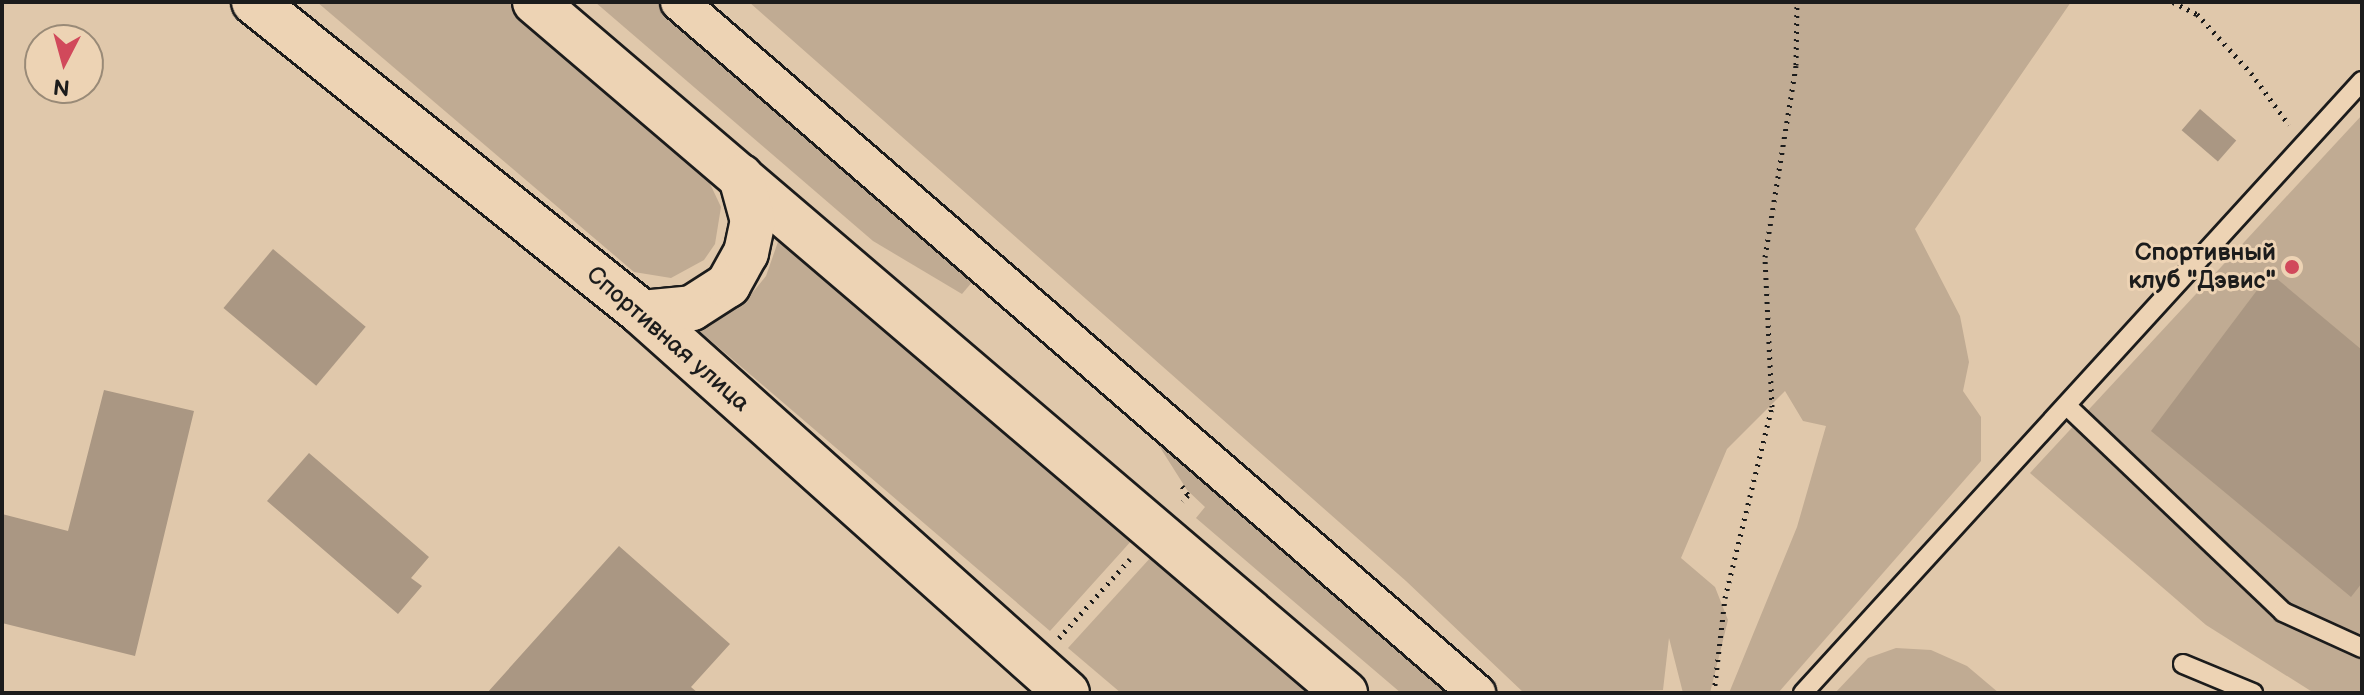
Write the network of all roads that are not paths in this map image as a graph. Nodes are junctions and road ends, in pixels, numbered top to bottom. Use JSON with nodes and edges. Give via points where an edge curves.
{"nodes":[{"id":1,"x":535,"y":2,"type":"edge"},
{"id":2,"x":679,"y":2,"type":"edge"},
{"id":3,"x":269,"y":9,"type":"edge"},
{"id":4,"x":2362,"y":81,"type":"edge"},
{"id":5,"x":741,"y":177,"type":"junction"},
{"id":6,"x":642,"y":313,"type":"junction"},
{"id":7,"x":2067,"y":406,"type":"junction"},
{"id":8,"x":2362,"y":648,"type":"edge"},
{"id":9,"x":2183,"y":664,"type":"dead end"},
{"id":10,"x":1067,"y":693,"type":"edge"},
{"id":11,"x":1345,"y":693,"type":"edge"},
{"id":12,"x":1477,"y":693,"type":"edge"},
{"id":13,"x":1803,"y":693,"type":"edge"},
{"id":14,"x":2253,"y":693,"type":"edge"}],
"edges":[{"from":1,"to":5,"type":"main road"},
{"from":2,"to":12,"type":"street"},
{"from":3,"to":6,"type":"main road","name":"Спортивная улица"},
{"from":4,"to":7,"type":"lane"},
{"from":5,"to":6,"type":"main road","via":[[753,221],[746,253],[728,285],[692,308]]},
{"from":5,"to":11,"type":"main road"},
{"from":6,"to":10,"type":"main road","name":"Спортивная улица"},
{"from":7,"to":8,"type":"lane","via":[[2283,612]]},
{"from":7,"to":13,"type":"lane"},
{"from":9,"to":14,"type":"lane"}]}
